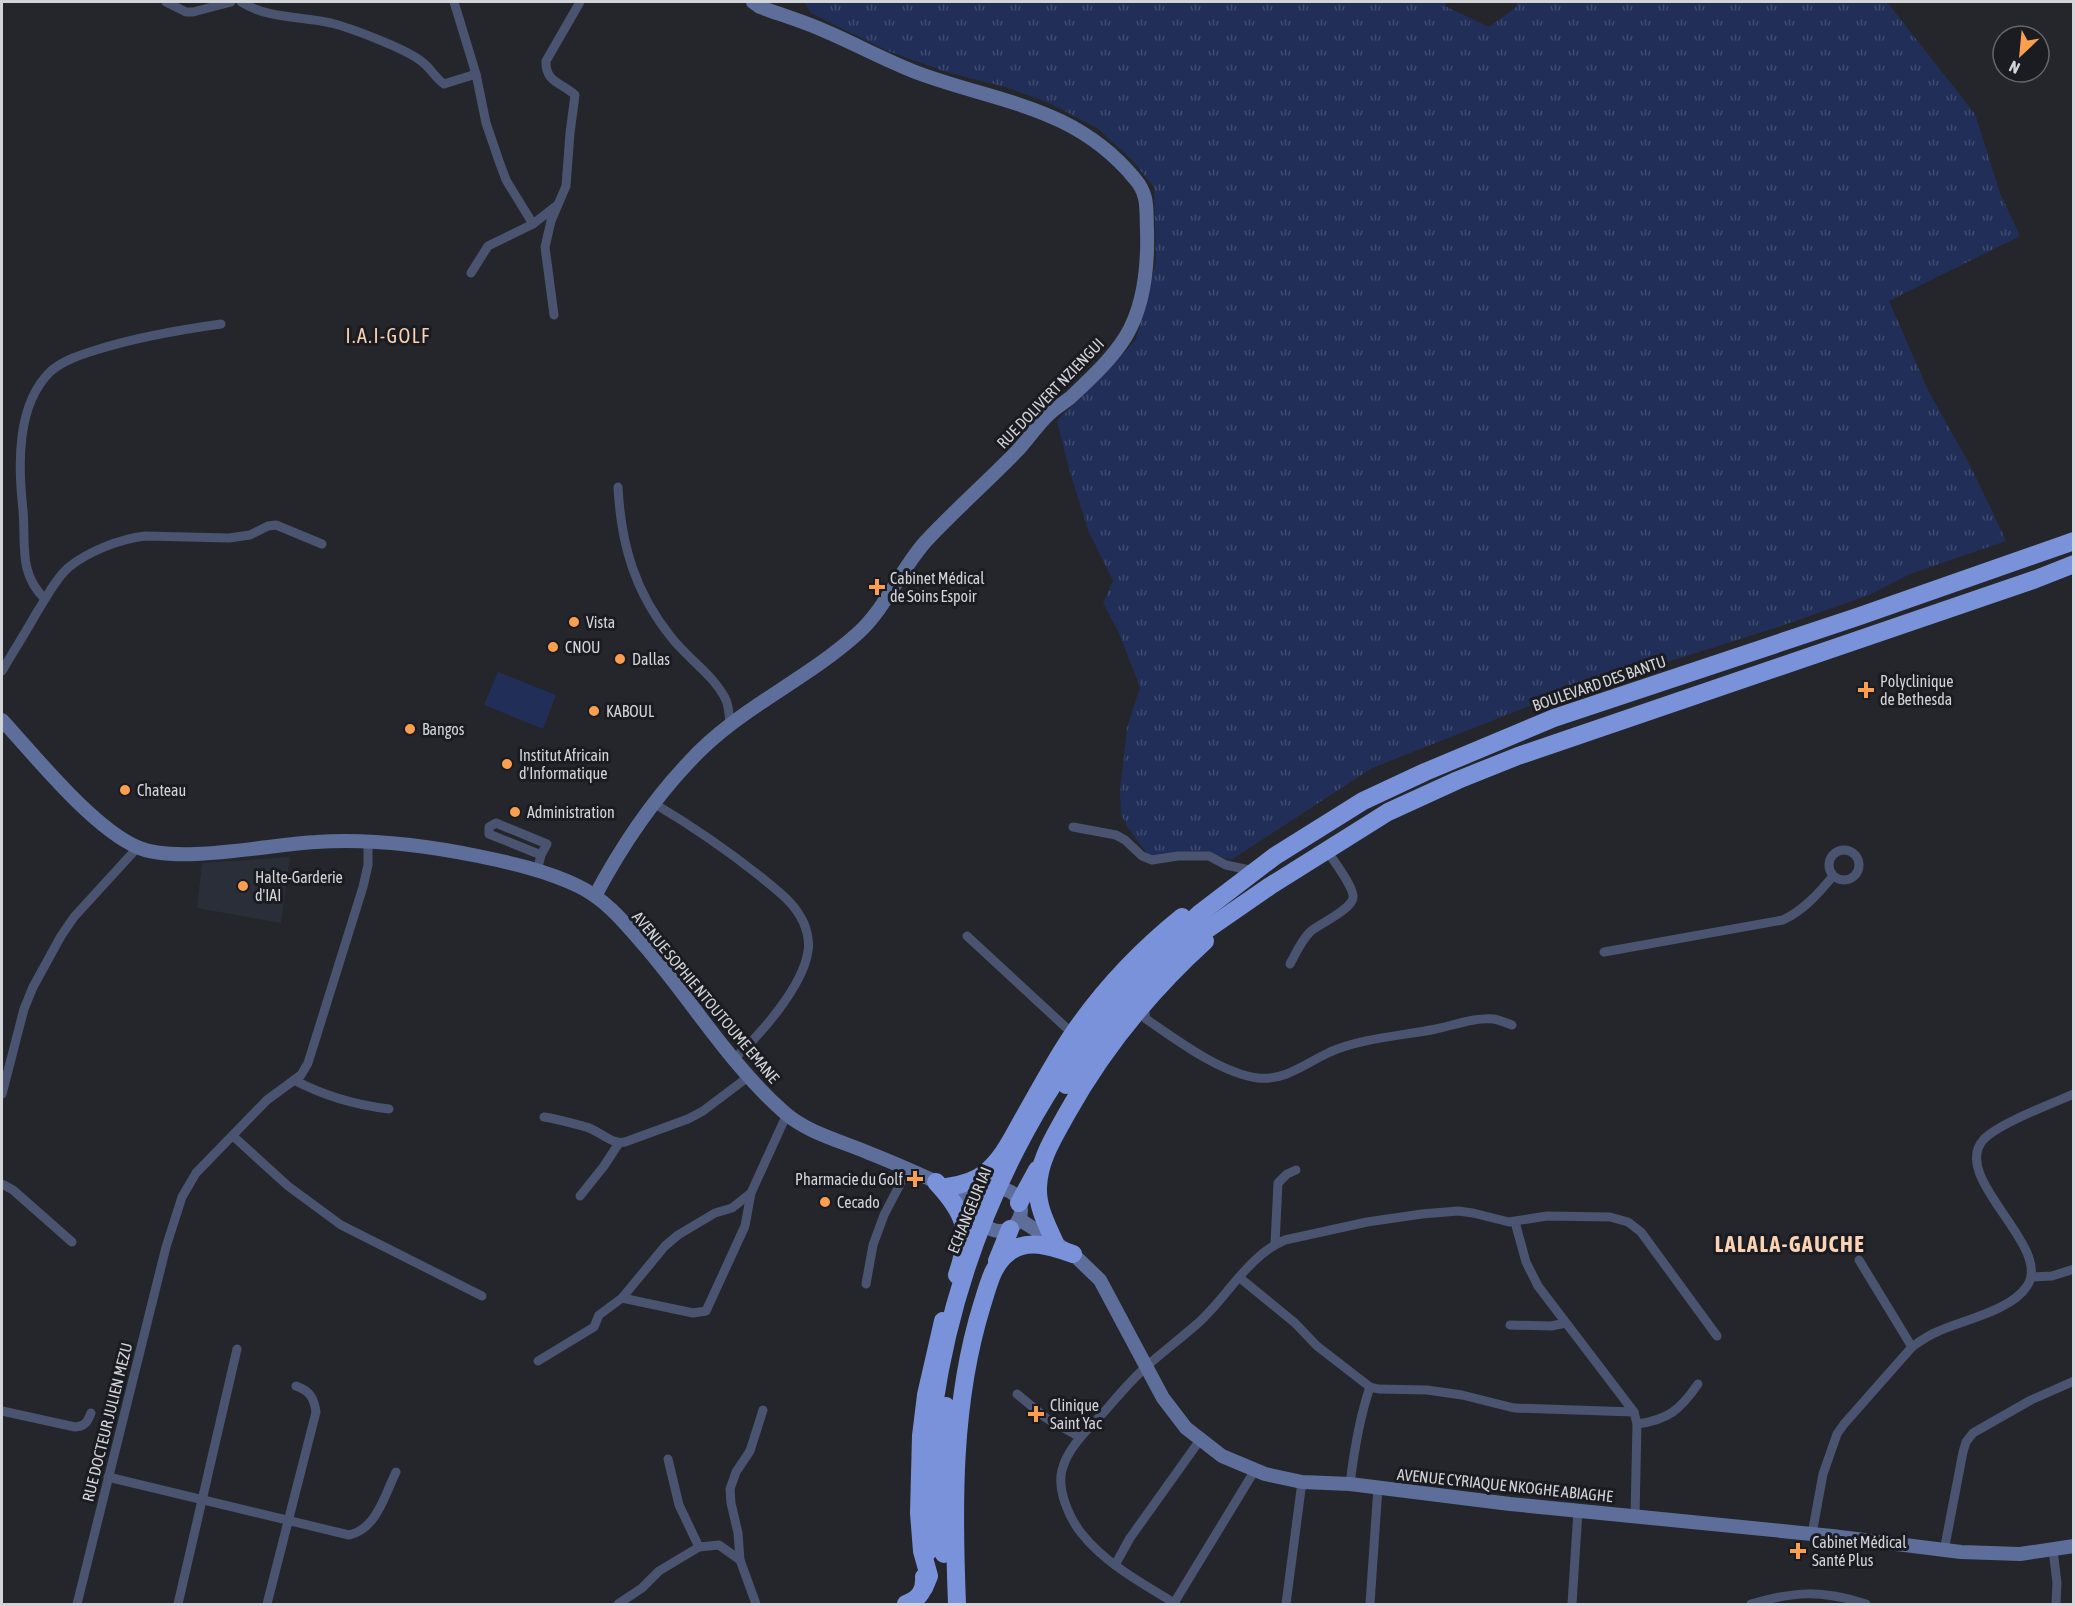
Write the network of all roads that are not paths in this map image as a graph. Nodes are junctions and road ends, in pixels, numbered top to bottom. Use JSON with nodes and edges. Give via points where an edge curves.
{"nodes":[{"id":1,"x":166,"y":2,"type":"edge"},
{"id":2,"x":231,"y":2,"type":"edge"},
{"id":3,"x":241,"y":2,"type":"edge"},
{"id":4,"x":454,"y":2,"type":"edge"},
{"id":5,"x":580,"y":2,"type":"edge"},
{"id":6,"x":753,"y":2,"type":"edge"},
{"id":7,"x":476,"y":74,"type":"junction"},
{"id":8,"x":558,"y":205,"type":"junction"},
{"id":9,"x":533,"y":224,"type":"junction"},
{"id":10,"x":471,"y":273,"type":"dead end"},
{"id":11,"x":554,"y":315,"type":"dead end"},
{"id":12,"x":221,"y":324,"type":"dead end"},
{"id":13,"x":618,"y":487,"type":"dead end"},
{"id":14,"x":2073,"y":541,"type":"edge"},
{"id":15,"x":322,"y":544,"type":"dead end"},
{"id":16,"x":2073,"y":564,"type":"edge"},
{"id":17,"x":45,"y":599,"type":"junction"},
{"id":18,"x":2,"y":671,"type":"edge"},
{"id":19,"x":2,"y":720,"type":"edge"},
{"id":20,"x":730,"y":723,"type":"junction"},
{"id":21,"x":655,"y":804,"type":"junction"},
{"id":22,"x":1073,"y":827,"type":"dead end"},
{"id":23,"x":368,"y":840,"type":"junction"},
{"id":24,"x":138,"y":847,"type":"junction"},
{"id":25,"x":1326,"y":849,"type":"junction"},
{"id":26,"x":542,"y":855,"type":"junction"},
{"id":27,"x":537,"y":871,"type":"junction"},
{"id":28,"x":1254,"y":871,"type":"junction"},
{"id":29,"x":1833,"y":876,"type":"dead end"},
{"id":30,"x":1270,"y":886,"type":"junction"},
{"id":31,"x":595,"y":896,"type":"junction"},
{"id":32,"x":967,"y":936,"type":"dead end"},
{"id":33,"x":1181,"y":940,"type":"junction"},
{"id":34,"x":1604,"y":952,"type":"dead end"},
{"id":35,"x":1290,"y":964,"type":"dead end"},
{"id":36,"x":1144,"y":1004,"type":"junction"},
{"id":37,"x":1512,"y":1025,"type":"dead end"},
{"id":38,"x":1073,"y":1034,"type":"junction"},
{"id":39,"x":733,"y":1060,"type":"junction"},
{"id":40,"x":748,"y":1077,"type":"junction"},
{"id":41,"x":294,"y":1080,"type":"junction"},
{"id":42,"x":2,"y":1094,"type":"edge"},
{"id":43,"x":2073,"y":1094,"type":"edge"},
{"id":44,"x":389,"y":1109,"type":"dead end"},
{"id":45,"x":787,"y":1114,"type":"junction"},
{"id":46,"x":544,"y":1117,"type":"dead end"},
{"id":47,"x":233,"y":1136,"type":"junction"},
{"id":48,"x":1011,"y":1142,"type":"junction"},
{"id":49,"x":619,"y":1143,"type":"junction"},
{"id":50,"x":1043,"y":1157,"type":"junction"},
{"id":51,"x":908,"y":1169,"type":"junction"},
{"id":52,"x":1296,"y":1170,"type":"dead end"},
{"id":53,"x":2,"y":1184,"type":"edge"},
{"id":54,"x":948,"y":1188,"type":"junction"},
{"id":55,"x":751,"y":1193,"type":"junction"},
{"id":56,"x":580,"y":1196,"type":"dead end"},
{"id":57,"x":984,"y":1204,"type":"junction"},
{"id":58,"x":1016,"y":1217,"type":"junction"},
{"id":59,"x":1515,"y":1222,"type":"junction"},
{"id":60,"x":1051,"y":1240,"type":"junction"},
{"id":61,"x":72,"y":1242,"type":"dead end"},
{"id":62,"x":1275,"y":1244,"type":"junction"},
{"id":63,"x":1073,"y":1254,"type":"junction"},
{"id":64,"x":1859,"y":1260,"type":"dead end"},
{"id":65,"x":961,"y":1263,"type":"junction"},
{"id":66,"x":996,"y":1265,"type":"junction"},
{"id":67,"x":2073,"y":1269,"type":"edge"},
{"id":68,"x":2032,"y":1277,"type":"junction"},
{"id":69,"x":1240,"y":1278,"type":"junction"},
{"id":70,"x":866,"y":1284,"type":"dead end"},
{"id":71,"x":482,"y":1296,"type":"dead end"},
{"id":72,"x":622,"y":1298,"type":"junction"},
{"id":73,"x":1566,"y":1323,"type":"junction"},
{"id":74,"x":1510,"y":1325,"type":"dead end"},
{"id":75,"x":1717,"y":1336,"type":"dead end"},
{"id":76,"x":1912,"y":1347,"type":"junction"},
{"id":77,"x":237,"y":1349,"type":"dead end"},
{"id":78,"x":538,"y":1361,"type":"dead end"},
{"id":79,"x":1146,"y":1367,"type":"junction"},
{"id":80,"x":2073,"y":1381,"type":"edge"},
{"id":81,"x":1698,"y":1384,"type":"dead end"},
{"id":82,"x":296,"y":1386,"type":"dead end"},
{"id":83,"x":1370,"y":1387,"type":"junction"},
{"id":84,"x":1017,"y":1394,"type":"dead end"},
{"id":85,"x":763,"y":1410,"type":"dead end"},
{"id":86,"x":2,"y":1411,"type":"edge"},
{"id":87,"x":1634,"y":1412,"type":"junction"},
{"id":88,"x":92,"y":1413,"type":"dead end"},
{"id":89,"x":1637,"y":1424,"type":"junction"},
{"id":90,"x":1080,"y":1437,"type":"junction"},
{"id":91,"x":1200,"y":1440,"type":"junction"},
{"id":92,"x":668,"y":1459,"type":"dead end"},
{"id":93,"x":1255,"y":1470,"type":"junction"},
{"id":94,"x":396,"y":1472,"type":"dead end"},
{"id":95,"x":108,"y":1477,"type":"junction"},
{"id":96,"x":1302,"y":1482,"type":"junction"},
{"id":97,"x":1350,"y":1484,"type":"junction"},
{"id":98,"x":1378,"y":1487,"type":"junction"},
{"id":99,"x":202,"y":1499,"type":"junction"},
{"id":100,"x":1578,"y":1511,"type":"junction"},
{"id":101,"x":1635,"y":1516,"type":"junction"},
{"id":102,"x":288,"y":1520,"type":"junction"},
{"id":103,"x":1812,"y":1534,"type":"junction"},
{"id":104,"x":2073,"y":1546,"type":"edge"},
{"id":105,"x":699,"y":1547,"type":"junction"},
{"id":106,"x":2053,"y":1550,"type":"junction"},
{"id":107,"x":1944,"y":1551,"type":"junction"},
{"id":108,"x":932,"y":1552,"type":"junction"},
{"id":109,"x":740,"y":1560,"type":"junction"},
{"id":110,"x":1114,"y":1564,"type":"junction"},
{"id":111,"x":928,"y":1589,"type":"edge"},
{"id":112,"x":1175,"y":1604,"type":"edge"},
{"id":113,"x":77,"y":1605,"type":"edge"},
{"id":114,"x":177,"y":1605,"type":"edge"},
{"id":115,"x":267,"y":1605,"type":"edge"},
{"id":116,"x":618,"y":1605,"type":"edge"},
{"id":117,"x":756,"y":1605,"type":"edge"},
{"id":118,"x":906,"y":1605,"type":"edge"},
{"id":119,"x":951,"y":1605,"type":"edge"},
{"id":120,"x":957,"y":1605,"type":"edge"},
{"id":121,"x":1286,"y":1605,"type":"edge"},
{"id":122,"x":1370,"y":1605,"type":"edge"},
{"id":123,"x":1572,"y":1605,"type":"edge"},
{"id":124,"x":1751,"y":1605,"type":"edge"},
{"id":125,"x":1866,"y":1605,"type":"edge"},
{"id":126,"x":2056,"y":1605,"type":"edge"}],
"edges":[{"from":1,"to":2,"type":"street","via":[[186,12]]},
{"from":3,"to":7,"type":"street","via":[[272,15],[332,23],[386,44],[412,55],[444,84]]},
{"from":4,"to":7,"type":"street"},
{"from":5,"to":8,"type":"street","via":[[546,61],[550,78],[575,95],[568,176]]},
{"from":6,"to":20,"type":"street","name":"RUE DOLIVERT NZIENGUI","via":[[921,74],[1039,110],[1084,133],[1138,182],[1146,196],[1147,242],[1146,266],[1134,319],[1111,356],[1048,415],[924,544],[860,632]]},
{"from":7,"to":9,"type":"street","via":[[499,161]]},
{"from":8,"to":9,"type":"street"},
{"from":8,"to":11,"type":"street","via":[[545,246]]},
{"from":9,"to":10,"type":"street","via":[[488,246]]},
{"from":12,"to":17,"type":"street","via":[[128,340],[68,360],[36,390],[21,432],[20,489],[28,574],[35,590]]},
{"from":13,"to":20,"type":"street","via":[[620,521],[636,582],[671,638],[713,681],[726,701]]},
{"from":14,"to":28,"type":"highway","name":"BOULEVARD DES BANTU","via":[[1554,718],[1363,801]]},
{"from":15,"to":17,"type":"street","via":[[276,525],[229,538],[134,537],[87,555],[68,568]]},
{"from":16,"to":25,"type":"highway","via":[[1518,756],[1388,812]]},
{"from":17,"to":18,"type":"street"},
{"from":19,"to":24,"type":"street","name":"AVENUE SOPHIE NTOUTOUME EMANE","via":[[91,813]]},
{"from":20,"to":21,"type":"street","name":"RUE DOLIVERT NZIENGUI","via":[[690,760]]},
{"from":21,"to":31,"type":"street","name":"RUE DOLIVERT NZIENGUI","via":[[618,855]]},
{"from":21,"to":39,"type":"street","via":[[703,833],[773,887],[791,902],[807,929],[809,951],[794,986],[758,1035]]},
{"from":22,"to":28,"type":"street","via":[[1116,834],[1152,860],[1209,856],[1226,865]]},
{"from":23,"to":24,"type":"street","name":"AVENUE SOPHIE NTOUTOUME EMANE","via":[[191,854],[152,852]]},
{"from":23,"to":27,"type":"street","name":"AVENUE SOPHIE NTOUTOUME EMANE","via":[[454,851]]},
{"from":23,"to":41,"type":"street","name":"RUE DOCTEUR JULIEN MEZU","via":[[369,865],[331,992],[308,1063]]},
{"from":24,"to":42,"type":"street","via":[[74,916],[61,936],[24,1009]]},
{"from":25,"to":30,"type":"highway"},
{"from":25,"to":35,"type":"street","via":[[1353,898],[1349,906],[1310,932]]},
{"from":26,"to":26,"type":"street","via":[[489,834],[489,827],[496,823],[547,844]]},
{"from":26,"to":27,"type":"street"},
{"from":27,"to":31,"type":"street","name":"AVENUE SOPHIE NTOUTOUME EMANE"},
{"from":28,"to":33,"type":"highway","name":"BOULEVARD DES BANTU","via":[[1199,914]]},
{"from":28,"to":38,"type":"highway","via":[[1210,894],[1167,929],[1120,975]]},
{"from":29,"to":34,"type":"street","via":[[1816,896],[1783,920]]},
{"from":30,"to":33,"type":"highway"},
{"from":30,"to":36,"type":"highway","via":[[1184,960]]},
{"from":31,"to":39,"type":"street","name":"AVENUE SOPHIE NTOUTOUME EMANE","via":[[658,961]]},
{"from":32,"to":38,"type":"street"},
{"from":33,"to":108,"type":"highway","name":"ECHANGEUR IAI","bridge":true,"via":[[1122,991],[1081,1042],[1015,1152],[976,1241],[954,1312],[934,1404],[929,1483]]},
{"from":36,"to":37,"type":"street","via":[[1146,1019],[1158,1027],[1218,1064],[1258,1078],[1282,1077],[1330,1052],[1394,1034],[1479,1020],[1494,1019]]},
{"from":36,"to":50,"type":"highway","via":[[1092,1071]]},
{"from":38,"to":48,"type":"highway"},
{"from":39,"to":40,"type":"street","name":"AVENUE SOPHIE NTOUTOUME EMANE"},
{"from":40,"to":45,"type":"street","name":"AVENUE SOPHIE NTOUTOUME EMANE"},
{"from":40,"to":49,"type":"street","via":[[688,1119]]},
{"from":41,"to":44,"type":"street","via":[[341,1100]]},
{"from":41,"to":47,"type":"street","name":"RUE DOCTEUR JULIEN MEZU","via":[[267,1100]]},
{"from":43,"to":68,"type":"street","via":[[2012,1122],[1980,1145],[1980,1173],[1990,1195],[2026,1247]]},
{"from":45,"to":51,"type":"street","name":"AVENUE SOPHIE NTOUTOUME EMANE","via":[[816,1131]]},
{"from":45,"to":55,"type":"street"},
{"from":46,"to":49,"type":"street","via":[[588,1127]]},
{"from":47,"to":71,"type":"street","via":[[288,1186],[341,1225]]},
{"from":47,"to":95,"type":"street","name":"RUE DOCTEUR JULIEN MEZU","via":[[196,1173],[182,1197]]},
{"from":48,"to":54,"type":"highway","via":[[984,1174]]},
{"from":48,"to":57,"type":"highway"},
{"from":49,"to":56,"type":"street"},
{"from":50,"to":58,"type":"highway"},
{"from":50,"to":60,"type":"highway","via":[[1038,1196]]},
{"from":51,"to":54,"type":"street","name":"AVENUE SOPHIE NTOUTOUME EMANE"},
{"from":51,"to":70,"type":"street","via":[[873,1245]]},
{"from":52,"to":62,"type":"street","via":[[1278,1184]]},
{"from":53,"to":61,"type":"street"},
{"from":54,"to":57,"type":"street","name":"AVENUE SOPHIE NTOUTOUME EMANE"},
{"from":54,"to":65,"type":"highway","via":[[966,1231]]},
{"from":55,"to":72,"type":"street","via":[[732,1208],[715,1213],[678,1235]]},
{"from":55,"to":72,"type":"street","via":[[745,1226],[706,1311]]},
{"from":57,"to":58,"type":"street","via":[[1005,1190],[1012,1194]]},
{"from":57,"to":58,"type":"street","via":[[987,1226],[993,1230],[1004,1231]]},
{"from":57,"to":65,"type":"highway"},
{"from":58,"to":60,"type":"street","name":"AVENUE CYRIAQUE NKOGHE ABIAGHE"},
{"from":58,"to":66,"type":"highway"},
{"from":59,"to":62,"type":"street","via":[[1458,1211],[1422,1214],[1366,1222]]},
{"from":59,"to":73,"type":"street","via":[[1530,1272]]},
{"from":59,"to":75,"type":"street","via":[[1547,1216],[1610,1217],[1628,1222],[1641,1232]]},
{"from":60,"to":63,"type":"street","name":"AVENUE CYRIAQUE NKOGHE ABIAGHE"},
{"from":62,"to":69,"type":"street"},
{"from":63,"to":66,"type":"highway","via":[[1041,1244],[1026,1245],[1007,1253]]},
{"from":63,"to":79,"type":"street","name":"AVENUE CYRIAQUE NKOGHE ABIAGHE","via":[[1100,1280]]},
{"from":64,"to":76,"type":"street"},
{"from":65,"to":108,"type":"highway","via":[[935,1347],[926,1395],[919,1513]]},
{"from":66,"to":120,"type":"highway","via":[[980,1313],[962,1399],[956,1462]]},
{"from":67,"to":68,"type":"street"},
{"from":68,"to":76,"type":"street","via":[[2027,1287],[2007,1303],[1940,1330]]},
{"from":69,"to":79,"type":"street","via":[[1199,1322]]},
{"from":69,"to":83,"type":"street"},
{"from":72,"to":78,"type":"street","via":[[599,1315],[594,1327]]},
{"from":73,"to":74,"type":"street"},
{"from":73,"to":87,"type":"street"},
{"from":76,"to":103,"type":"street","via":[[1837,1434],[1823,1474]]},
{"from":77,"to":99,"type":"street"},
{"from":79,"to":90,"type":"street"},
{"from":79,"to":91,"type":"street","name":"AVENUE CYRIAQUE NKOGHE ABIAGHE","via":[[1174,1414]]},
{"from":80,"to":107,"type":"street","via":[[1973,1433],[1966,1442]]},
{"from":81,"to":89,"type":"street","via":[[1667,1417]]},
{"from":82,"to":102,"type":"street","via":[[313,1398],[316,1412]]},
{"from":83,"to":87,"type":"street","via":[[1427,1390],[1514,1408]]},
{"from":83,"to":97,"type":"street","via":[[1352,1458]]},
{"from":84,"to":90,"type":"street","via":[[1046,1418]]},
{"from":85,"to":109,"type":"street","via":[[750,1451],[730,1489]]},
{"from":86,"to":88,"type":"street","via":[[75,1427],[87,1423]]},
{"from":87,"to":89,"type":"street"},
{"from":89,"to":101,"type":"street"},
{"from":90,"to":110,"type":"street","via":[[1066,1458],[1062,1491],[1081,1533]]},
{"from":91,"to":93,"type":"street","name":"AVENUE CYRIAQUE NKOGHE ABIAGHE","via":[[1222,1456]]},
{"from":91,"to":110,"type":"street"},
{"from":92,"to":105,"type":"street","via":[[679,1506]]},
{"from":93,"to":96,"type":"street","name":"AVENUE CYRIAQUE NKOGHE ABIAGHE"},
{"from":93,"to":112,"type":"street"},
{"from":94,"to":102,"type":"street","via":[[378,1512],[360,1533],[349,1535]]},
{"from":95,"to":99,"type":"street"},
{"from":95,"to":113,"type":"street","name":"RUE DOCTEUR JULIEN MEZU"},
{"from":96,"to":97,"type":"street","name":"AVENUE CYRIAQUE NKOGHE ABIAGHE"},
{"from":96,"to":121,"type":"street"},
{"from":97,"to":98,"type":"street","name":"AVENUE CYRIAQUE NKOGHE ABIAGHE"},
{"from":98,"to":100,"type":"street","name":"AVENUE CYRIAQUE NKOGHE ABIAGHE"},
{"from":98,"to":122,"type":"street"},
{"from":99,"to":102,"type":"street"},
{"from":99,"to":114,"type":"street"},
{"from":100,"to":101,"type":"street","name":"AVENUE CYRIAQUE NKOGHE ABIAGHE"},
{"from":100,"to":123,"type":"street"},
{"from":101,"to":103,"type":"street","name":"AVENUE CYRIAQUE NKOGHE ABIAGHE"},
{"from":102,"to":115,"type":"street"},
{"from":103,"to":107,"type":"street","name":"AVENUE CYRIAQUE NKOGHE ABIAGHE"},
{"from":104,"to":106,"type":"street","name":"AVENUE CYRIAQUE NKOGHE ABIAGHE"},
{"from":105,"to":109,"type":"street","via":[[719,1545]]},
{"from":105,"to":116,"type":"street","via":[[659,1571]]},
{"from":106,"to":107,"type":"street","name":"AVENUE CYRIAQUE NKOGHE ABIAGHE","via":[[2020,1554]]},
{"from":106,"to":126,"type":"street"},
{"from":108,"to":111,"type":"highway"},
{"from":108,"to":119,"type":"highway"},
{"from":109,"to":117,"type":"street"},
{"from":110,"to":112,"type":"street"},
{"from":111,"to":118,"type":"highway"},
{"from":124,"to":125,"type":"street","via":[[1806,1593]]}]}
